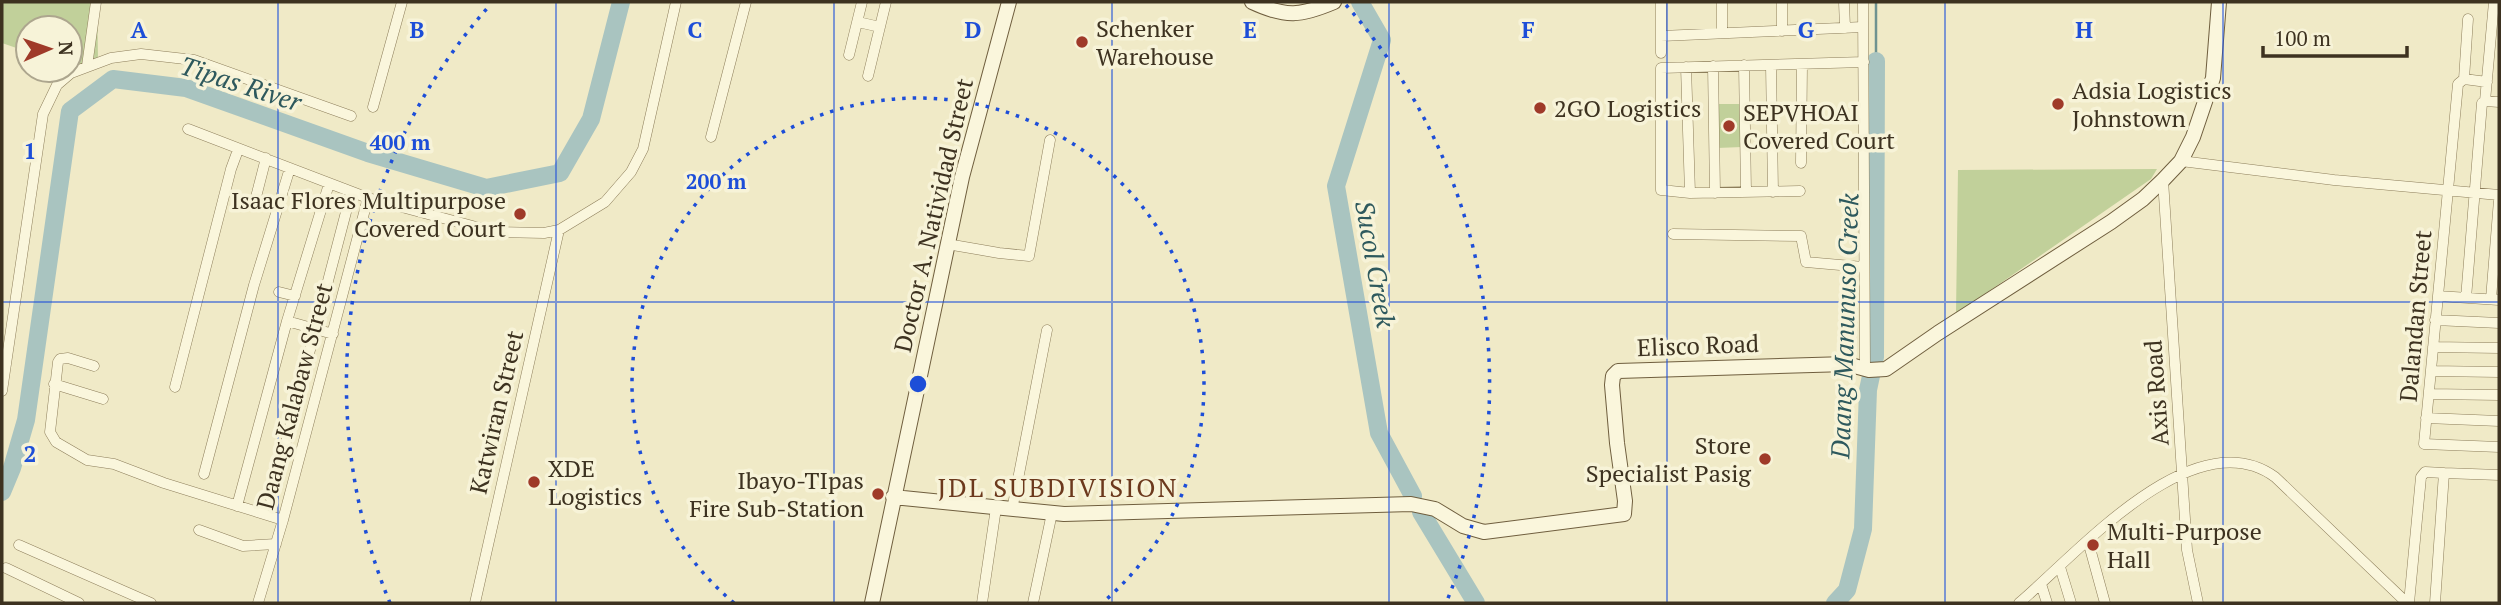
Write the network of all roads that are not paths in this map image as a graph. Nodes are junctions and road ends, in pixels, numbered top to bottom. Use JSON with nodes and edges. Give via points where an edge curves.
{"nodes":[{"id":1,"x":96,"y":2,"type":"edge"},
{"id":2,"x":402,"y":2,"type":"edge"},
{"id":3,"x":676,"y":2,"type":"edge"},
{"id":4,"x":746,"y":2,"type":"edge"},
{"id":5,"x":862,"y":2,"type":"edge"},
{"id":6,"x":886,"y":2,"type":"edge"},
{"id":7,"x":1009,"y":2,"type":"edge"},
{"id":8,"x":1252,"y":2,"type":"edge"},
{"id":9,"x":1334,"y":2,"type":"edge"},
{"id":10,"x":1661,"y":2,"type":"edge"},
{"id":11,"x":1721,"y":2,"type":"edge"},
{"id":12,"x":1782,"y":2,"type":"edge"},
{"id":13,"x":1844,"y":2,"type":"edge"},
{"id":14,"x":1863,"y":2,"type":"edge"},
{"id":15,"x":2219,"y":2,"type":"edge"},
{"id":16,"x":2496,"y":4,"type":"edge"},
{"id":17,"x":2468,"y":19,"type":"dead end"},
{"id":18,"x":858,"y":22,"type":"junction"},
{"id":19,"x":880,"y":27,"type":"junction"},
{"id":20,"x":1863,"y":27,"type":"junction"},
{"id":21,"x":1845,"y":28,"type":"junction"},
{"id":22,"x":2496,"y":30,"type":"edge"},
{"id":23,"x":1782,"y":31,"type":"junction"},
{"id":24,"x":1722,"y":33,"type":"junction"},
{"id":25,"x":1661,"y":36,"type":"junction"},
{"id":26,"x":1661,"y":53,"type":"dead end"},
{"id":27,"x":2494,"y":53,"type":"edge"},
{"id":28,"x":849,"y":55,"type":"dead end"},
{"id":29,"x":1864,"y":62,"type":"junction"},
{"id":30,"x":1802,"y":64,"type":"junction"},
{"id":31,"x":1744,"y":65,"type":"junction"},
{"id":32,"x":1771,"y":65,"type":"junction"},
{"id":33,"x":87,"y":66,"type":"junction"},
{"id":34,"x":1713,"y":66,"type":"junction"},
{"id":35,"x":1686,"y":67,"type":"junction"},
{"id":36,"x":868,"y":76,"type":"dead end"},
{"id":37,"x":2464,"y":79,"type":"junction"},
{"id":38,"x":2487,"y":81,"type":"junction"},
{"id":39,"x":2499,"y":81,"type":"edge"},
{"id":40,"x":2485,"y":101,"type":"junction"},
{"id":41,"x":2499,"y":102,"type":"edge"},
{"id":42,"x":373,"y":107,"type":"dead end"},
{"id":43,"x":351,"y":116,"type":"dead end"},
{"id":44,"x":188,"y":129,"type":"dead end"},
{"id":45,"x":711,"y":137,"type":"dead end"},
{"id":46,"x":1050,"y":140,"type":"dead end"},
{"id":47,"x":238,"y":150,"type":"junction"},
{"id":48,"x":266,"y":158,"type":"junction"},
{"id":49,"x":2181,"y":161,"type":"junction"},
{"id":50,"x":1801,"y":163,"type":"dead end"},
{"id":51,"x":290,"y":168,"type":"junction"},
{"id":52,"x":2163,"y":180,"type":"junction"},
{"id":53,"x":328,"y":184,"type":"junction"},
{"id":54,"x":1800,"y":191,"type":"dead end"},
{"id":55,"x":2447,"y":191,"type":"junction"},
{"id":56,"x":1745,"y":192,"type":"junction"},
{"id":57,"x":1773,"y":192,"type":"junction"},
{"id":58,"x":351,"y":193,"type":"junction"},
{"id":59,"x":1690,"y":193,"type":"junction"},
{"id":60,"x":1715,"y":193,"type":"junction"},
{"id":61,"x":2476,"y":194,"type":"junction"},
{"id":62,"x":256,"y":197,"type":"dead end"},
{"id":63,"x":368,"y":198,"type":"junction"},
{"id":64,"x":2499,"y":198,"type":"edge"},
{"id":65,"x":559,"y":230,"type":"junction"},
{"id":66,"x":1673,"y":234,"type":"dead end"},
{"id":67,"x":947,"y":244,"type":"junction"},
{"id":68,"x":1863,"y":267,"type":"junction"},
{"id":69,"x":279,"y":292,"type":"dead end"},
{"id":70,"x":295,"y":296,"type":"junction"},
{"id":71,"x":2438,"y":296,"type":"junction"},
{"id":72,"x":2466,"y":298,"type":"junction"},
{"id":73,"x":2495,"y":299,"type":"edge"},
{"id":74,"x":2435,"y":320,"type":"junction"},
{"id":75,"x":287,"y":321,"type":"junction"},
{"id":76,"x":2499,"y":323,"type":"edge"},
{"id":77,"x":314,"y":329,"type":"junction"},
{"id":78,"x":1047,"y":330,"type":"dead end"},
{"id":79,"x":332,"y":334,"type":"junction"},
{"id":80,"x":2433,"y":347,"type":"junction"},
{"id":81,"x":2499,"y":348,"type":"edge"},
{"id":82,"x":94,"y":366,"type":"dead end"},
{"id":83,"x":1870,"y":370,"type":"junction"},
{"id":84,"x":2431,"y":371,"type":"junction"},
{"id":85,"x":2499,"y":372,"type":"edge"},
{"id":86,"x":54,"y":384,"type":"junction"},
{"id":87,"x":175,"y":387,"type":"dead end"},
{"id":88,"x":2,"y":391,"type":"edge"},
{"id":89,"x":2428,"y":394,"type":"junction"},
{"id":90,"x":2499,"y":395,"type":"edge"},
{"id":91,"x":103,"y":399,"type":"dead end"},
{"id":92,"x":2427,"y":418,"type":"junction"},
{"id":93,"x":2499,"y":421,"type":"edge"},
{"id":94,"x":2499,"y":447,"type":"edge"},
{"id":95,"x":2181,"y":472,"type":"junction"},
{"id":96,"x":2444,"y":473,"type":"junction"},
{"id":97,"x":204,"y":474,"type":"dead end"},
{"id":98,"x":2499,"y":475,"type":"edge"},
{"id":99,"x":893,"y":497,"type":"junction"},
{"id":100,"x":271,"y":499,"type":"dead end"},
{"id":101,"x":237,"y":506,"type":"junction"},
{"id":102,"x":996,"y":508,"type":"junction"},
{"id":103,"x":1012,"y":510,"type":"junction"},
{"id":104,"x":1052,"y":513,"type":"junction"},
{"id":105,"x":283,"y":520,"type":"junction"},
{"id":106,"x":199,"y":530,"type":"dead end"},
{"id":107,"x":2088,"y":541,"type":"junction"},
{"id":108,"x":276,"y":544,"type":"junction"},
{"id":109,"x":19,"y":545,"type":"dead end"},
{"id":110,"x":2060,"y":567,"type":"junction"},
{"id":111,"x":6,"y":568,"type":"dead end"},
{"id":112,"x":2041,"y":584,"type":"junction"},
{"id":113,"x":79,"y":603,"type":"edge"},
{"id":114,"x":151,"y":603,"type":"edge"},
{"id":115,"x":258,"y":603,"type":"edge"},
{"id":116,"x":475,"y":603,"type":"edge"},
{"id":117,"x":872,"y":603,"type":"edge"},
{"id":118,"x":982,"y":603,"type":"edge"},
{"id":119,"x":1034,"y":603,"type":"edge"},
{"id":120,"x":2019,"y":603,"type":"edge"},
{"id":121,"x":2047,"y":603,"type":"edge"},
{"id":122,"x":2071,"y":603,"type":"edge"},
{"id":123,"x":2105,"y":603,"type":"edge"},
{"id":124,"x":2198,"y":603,"type":"edge"},
{"id":125,"x":2408,"y":603,"type":"edge"},
{"id":126,"x":2435,"y":603,"type":"edge"}],
"edges":[{"from":1,"to":33,"type":"street"},
{"from":2,"to":42,"type":"street"},
{"from":3,"to":65,"type":"street","via":[[643,149],[631,172],[605,201]]},
{"from":4,"to":45,"type":"street"},
{"from":5,"to":18,"type":"street"},
{"from":6,"to":19,"type":"street"},
{"from":7,"to":67,"type":"main road","name":"Doctor A. Natividad Street"},
{"from":8,"to":9,"type":"main road","via":[[1300,14]]},
{"from":10,"to":25,"type":"street"},
{"from":11,"to":24,"type":"street"},
{"from":12,"to":23,"type":"street"},
{"from":13,"to":21,"type":"street"},
{"from":14,"to":20,"type":"street"},
{"from":15,"to":49,"type":"main road","via":[[2213,78]]},
{"from":16,"to":22,"type":"street"},
{"from":17,"to":37,"type":"street","name":"Dalandan Street"},
{"from":18,"to":19,"type":"street"},
{"from":18,"to":28,"type":"street"},
{"from":19,"to":36,"type":"street"},
{"from":20,"to":21,"type":"street"},
{"from":20,"to":29,"type":"street"},
{"from":21,"to":23,"type":"street"},
{"from":22,"to":27,"type":"street"},
{"from":23,"to":24,"type":"street"},
{"from":24,"to":25,"type":"street"},
{"from":25,"to":26,"type":"street"},
{"from":27,"to":38,"type":"street"},
{"from":29,"to":30,"type":"street"},
{"from":29,"to":68,"type":"street"},
{"from":30,"to":32,"type":"street"},
{"from":30,"to":50,"type":"street"},
{"from":31,"to":32,"type":"street"},
{"from":31,"to":34,"type":"street"},
{"from":31,"to":56,"type":"street"},
{"from":32,"to":57,"type":"street"},
{"from":33,"to":43,"type":"street","via":[[127,55],[179,57]]},
{"from":33,"to":88,"type":"street","via":[[57,85],[43,114]]},
{"from":34,"to":35,"type":"street"},
{"from":34,"to":60,"type":"street"},
{"from":35,"to":59,"type":"street"},
{"from":35,"to":59,"type":"street","via":[[1661,68],[1660,188]]},
{"from":37,"to":38,"type":"street"},
{"from":37,"to":55,"type":"street","name":"Dalandan Street","via":[[2458,84]]},
{"from":38,"to":39,"type":"street"},
{"from":38,"to":40,"type":"street"},
{"from":40,"to":41,"type":"street"},
{"from":40,"to":61,"type":"street"},
{"from":44,"to":47,"type":"street"},
{"from":46,"to":67,"type":"street","via":[[1028,256]]},
{"from":47,"to":48,"type":"street"},
{"from":47,"to":87,"type":"street"},
{"from":48,"to":51,"type":"street"},
{"from":48,"to":62,"type":"street"},
{"from":49,"to":52,"type":"main road"},
{"from":49,"to":55,"type":"street"},
{"from":51,"to":53,"type":"street"},
{"from":51,"to":97,"type":"street"},
{"from":52,"to":83,"type":"main road","via":[[2111,222],[1886,369]]},
{"from":52,"to":95,"type":"street","name":"Axis Road"},
{"from":53,"to":58,"type":"street"},
{"from":53,"to":70,"type":"street"},
{"from":54,"to":57,"type":"street"},
{"from":55,"to":61,"type":"street"},
{"from":55,"to":71,"type":"street","name":"Dalandan Street"},
{"from":56,"to":57,"type":"street"},
{"from":56,"to":60,"type":"street"},
{"from":58,"to":63,"type":"street"},
{"from":58,"to":77,"type":"street"},
{"from":59,"to":60,"type":"street"},
{"from":61,"to":64,"type":"street"},
{"from":61,"to":72,"type":"street"},
{"from":63,"to":65,"type":"street","via":[[495,232]]},
{"from":63,"to":79,"type":"street","name":"Daang Kalabaw Street"},
{"from":64,"to":73,"type":"street"},
{"from":65,"to":116,"type":"street","name":"Katwiran Street"},
{"from":66,"to":68,"type":"street","via":[[1801,236],[1806,262]]},
{"from":67,"to":99,"type":"main road","name":"Doctor A. Natividad Street"},
{"from":68,"to":83,"type":"street"},
{"from":69,"to":70,"type":"street"},
{"from":70,"to":75,"type":"street"},
{"from":71,"to":72,"type":"street"},
{"from":71,"to":74,"type":"street","name":"Dalandan Street"},
{"from":72,"to":73,"type":"street"},
{"from":74,"to":76,"type":"street"},
{"from":74,"to":80,"type":"street","name":"Dalandan Street"},
{"from":75,"to":77,"type":"street"},
{"from":75,"to":101,"type":"street"},
{"from":77,"to":79,"type":"street"},
{"from":77,"to":100,"type":"street"},
{"from":78,"to":103,"type":"street"},
{"from":79,"to":105,"type":"street","name":"Daang Kalabaw Street"},
{"from":80,"to":81,"type":"street"},
{"from":80,"to":84,"type":"street","name":"Dalandan Street"},
{"from":82,"to":86,"type":"street","via":[[60,359]]},
{"from":83,"to":104,"type":"main road","name":"Elisco Road","via":[[1847,364],[1618,371],[1612,379],[1613,411],[1625,509],[1624,514],[1613,517],[1484,532],[1435,509],[1411,504]]},
{"from":84,"to":85,"type":"street"},
{"from":84,"to":89,"type":"street","name":"Dalandan Street"},
{"from":86,"to":91,"type":"street"},
{"from":86,"to":101,"type":"street","via":[[50,432],[56,442],[87,460],[114,464]]},
{"from":89,"to":90,"type":"street"},
{"from":89,"to":92,"type":"street","name":"Dalandan Street"},
{"from":92,"to":93,"type":"street"},
{"from":92,"to":94,"type":"street","name":"Dalandan Street","via":[[2424,444]]},
{"from":95,"to":107,"type":"street"},
{"from":95,"to":124,"type":"street","name":"Axis Road","via":[[2187,550]]},
{"from":95,"to":125,"type":"street","via":[[2225,461],[2264,469]]},
{"from":96,"to":98,"type":"street"},
{"from":96,"to":125,"type":"street","via":[[2425,472],[2421,477]]},
{"from":96,"to":126,"type":"street"},
{"from":99,"to":102,"type":"main road","name":"Elisco Road"},
{"from":99,"to":117,"type":"main road","name":"Doctor A. Natividad Street"},
{"from":101,"to":105,"type":"street"},
{"from":102,"to":103,"type":"main road","name":"Elisco Road"},
{"from":102,"to":118,"type":"street"},
{"from":103,"to":104,"type":"main road","name":"Elisco Road"},
{"from":104,"to":119,"type":"street"},
{"from":105,"to":108,"type":"street","name":"Daang Kalabaw Street"},
{"from":106,"to":108,"type":"street","via":[[243,546]]},
{"from":107,"to":110,"type":"street"},
{"from":107,"to":123,"type":"street"},
{"from":108,"to":115,"type":"street","name":"Daang Kalabaw Street"},
{"from":109,"to":114,"type":"street"},
{"from":110,"to":112,"type":"street"},
{"from":110,"to":122,"type":"street"},
{"from":111,"to":113,"type":"street"},
{"from":112,"to":120,"type":"street"},
{"from":112,"to":121,"type":"street"}]}
